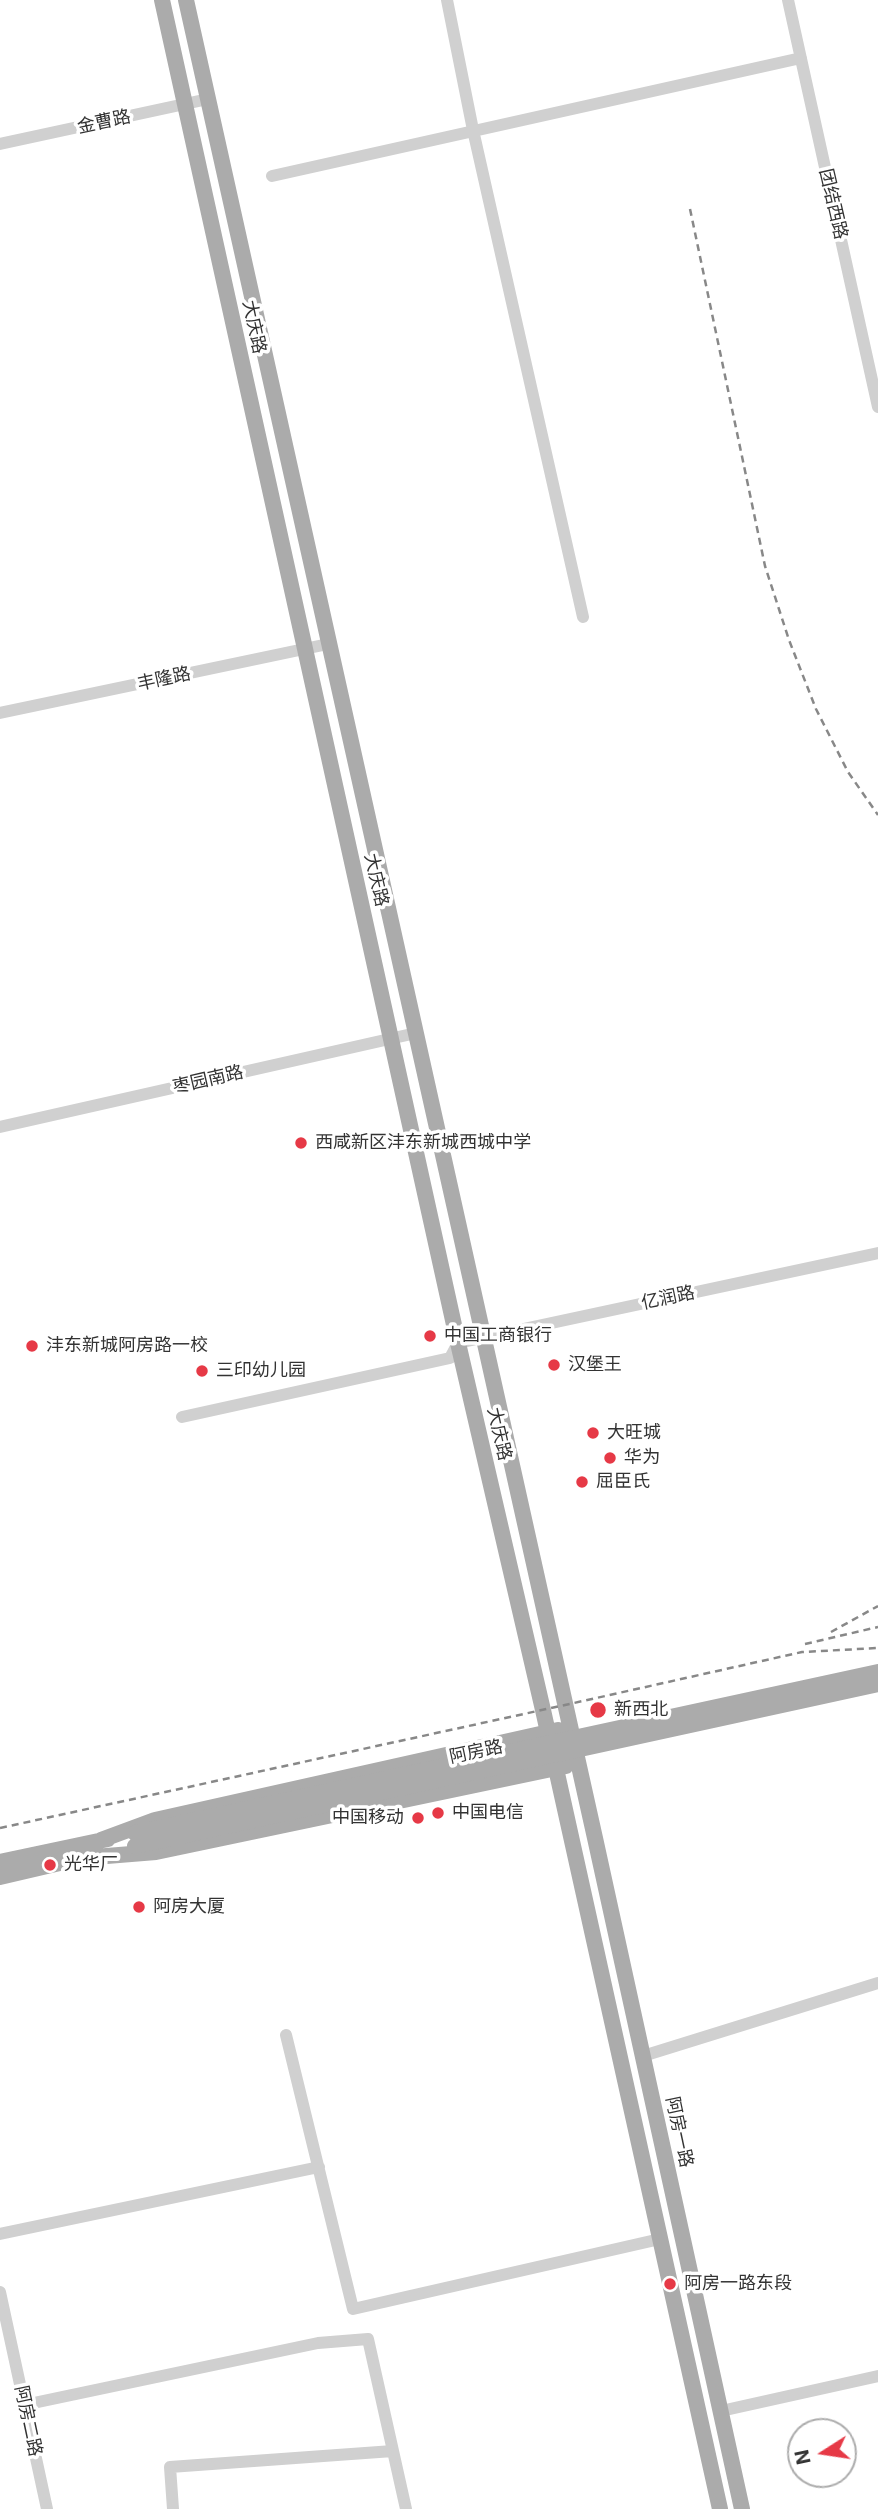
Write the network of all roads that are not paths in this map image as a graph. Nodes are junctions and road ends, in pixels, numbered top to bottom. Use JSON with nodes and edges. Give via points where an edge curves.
{"nodes":[{"id":1,"x":162,"y":0,"type":"edge"},
{"id":2,"x":186,"y":0,"type":"edge"},
{"id":3,"x":447,"y":0,"type":"edge"},
{"id":4,"x":788,"y":0,"type":"edge"},
{"id":5,"x":801,"y":58,"type":"junction"},
{"id":6,"x":208,"y":99,"type":"junction"},
{"id":7,"x":186,"y":104,"type":"junction"},
{"id":8,"x":473,"y":130,"type":"junction"},
{"id":9,"x":0,"y":144,"type":"edge"},
{"id":10,"x":272,"y":176,"type":"dead end"},
{"id":11,"x":873,"y":359,"type":"edge"},
{"id":12,"x":878,"y":407,"type":"edge"},
{"id":13,"x":583,"y":617,"type":"dead end"},
{"id":14,"x":328,"y":644,"type":"junction"},
{"id":15,"x":304,"y":650,"type":"junction"},
{"id":16,"x":0,"y":713,"type":"edge"},
{"id":17,"x":416,"y":1032,"type":"junction"},
{"id":18,"x":392,"y":1038,"type":"junction"},
{"id":19,"x":0,"y":1127,"type":"edge"},
{"id":20,"x":878,"y":1253,"type":"edge"},
{"id":21,"x":482,"y":1338,"type":"junction"},
{"id":22,"x":458,"y":1343,"type":"junction"},
{"id":23,"x":182,"y":1417,"type":"dead end"},
{"id":24,"x":878,"y":1672,"type":"edge"},
{"id":25,"x":878,"y":1684,"type":"edge"},
{"id":26,"x":570,"y":1727,"type":"junction"},
{"id":27,"x":547,"y":1732,"type":"junction"},
{"id":28,"x":578,"y":1763,"type":"junction"},
{"id":29,"x":555,"y":1768,"type":"junction"},
{"id":30,"x":101,"y":1840,"type":"junction"},
{"id":31,"x":135,"y":1840,"type":"junction"},
{"id":32,"x":82,"y":1858,"type":"junction"},
{"id":33,"x":0,"y":1862,"type":"edge"},
{"id":34,"x":0,"y":1877,"type":"edge"},
{"id":35,"x":878,"y":1983,"type":"edge"},
{"id":36,"x":286,"y":2035,"type":"dead end"},
{"id":37,"x":643,"y":2056,"type":"junction"},
{"id":38,"x":663,"y":2147,"type":"junction"},
{"id":39,"x":640,"y":2153,"type":"junction"},
{"id":40,"x":319,"y":2167,"type":"junction"},
{"id":41,"x":671,"y":2185,"type":"junction"},
{"id":42,"x":649,"y":2190,"type":"junction"},
{"id":43,"x":0,"y":2234,"type":"edge"},
{"id":44,"x":660,"y":2239,"type":"junction"},
{"id":45,"x":0,"y":2292,"type":"edge"},
{"id":46,"x":878,"y":2376,"type":"edge"},
{"id":47,"x":24,"y":2405,"type":"junction"},
{"id":48,"x":721,"y":2411,"type":"junction"},
{"id":49,"x":393,"y":2451,"type":"junction"},
{"id":50,"x":47,"y":2509,"type":"edge"},
{"id":51,"x":173,"y":2509,"type":"edge"},
{"id":52,"x":406,"y":2509,"type":"edge"},
{"id":53,"x":720,"y":2509,"type":"edge"},
{"id":54,"x":742,"y":2509,"type":"edge"}],
"edges":[{"from":1,"to":7,"type":"main road","name":"大庆路"},
{"from":2,"to":6,"type":"main road","name":"大庆路"},
{"from":3,"to":8,"type":"street"},
{"from":4,"to":5,"type":"street","name":"团结西路"},
{"from":5,"to":8,"type":"street"},
{"from":5,"to":11,"type":"street","name":"团结西路"},
{"from":6,"to":7,"type":"street","name":"金曹路"},
{"from":6,"to":14,"type":"main road","name":"大庆路"},
{"from":7,"to":9,"type":"street","name":"金曹路"},
{"from":7,"to":15,"type":"main road","name":"大庆路"},
{"from":8,"to":10,"type":"street"},
{"from":8,"to":13,"type":"street"},
{"from":11,"to":12,"type":"street","name":"团结西路"},
{"from":14,"to":15,"type":"street","name":"丰隆路"},
{"from":14,"to":17,"type":"main road","name":"大庆路"},
{"from":15,"to":16,"type":"street","name":"丰隆路"},
{"from":15,"to":18,"type":"main road","name":"大庆路"},
{"from":17,"to":18,"type":"street","name":"枣园南路"},
{"from":17,"to":21,"type":"main road","name":"大庆路"},
{"from":18,"to":19,"type":"street","name":"枣园南路"},
{"from":18,"to":22,"type":"main road","name":"大庆路"},
{"from":20,"to":21,"type":"street","name":"亿润路"},
{"from":21,"to":22,"type":"street","name":"亿润路"},
{"from":21,"to":26,"type":"main road","name":"大庆路"},
{"from":22,"to":23,"type":"street","via":[[450,1358]]},
{"from":22,"to":27,"type":"main road","name":"大庆路"},
{"from":24,"to":31,"type":"main road","name":"阿房路","bridge":true},
{"from":25,"to":31,"type":"main road","name":"阿房路","bridge":true},
{"from":26,"to":27,"type":"main road","name":"阿房路"},
{"from":26,"to":28,"type":"main road","name":"大庆路"},
{"from":27,"to":29,"type":"main road","name":"大庆路"},
{"from":27,"to":30,"type":"main road","name":"阿房路","via":[[155,1820]]},
{"from":28,"to":29,"type":"main road","name":"阿房路"},
{"from":28,"to":37,"type":"main road","name":"阿房一路"},
{"from":29,"to":32,"type":"main road","name":"阿房路","via":[[156,1853]]},
{"from":29,"to":39,"type":"main road"},
{"from":30,"to":31,"type":"main road","name":"阿房路"},
{"from":30,"to":33,"type":"main road","name":"阿房路"},
{"from":31,"to":32,"type":"main road","name":"阿房路"},
{"from":32,"to":34,"type":"main road","name":"阿房路"},
{"from":35,"to":37,"type":"street"},
{"from":36,"to":40,"type":"street"},
{"from":37,"to":38,"type":"main road","name":"阿房一路"},
{"from":38,"to":39,"type":"main road"},
{"from":38,"to":41,"type":"main road","name":"阿房一路"},
{"from":39,"to":42,"type":"main road"},
{"from":40,"to":43,"type":"street"},
{"from":40,"to":44,"type":"street","via":[[353,2309]]},
{"from":41,"to":42,"type":"main road"},
{"from":41,"to":48,"type":"main road","name":"阿房一路"},
{"from":42,"to":44,"type":"main road"},
{"from":44,"to":53,"type":"main road"},
{"from":45,"to":47,"type":"street","name":"阿房二路"},
{"from":46,"to":48,"type":"street"},
{"from":47,"to":49,"type":"street","via":[[318,2343],[368,2339]]},
{"from":47,"to":50,"type":"street","name":"阿房二路"},
{"from":48,"to":54,"type":"main road","name":"阿房一路"},
{"from":49,"to":51,"type":"street","via":[[170,2467]]},
{"from":49,"to":52,"type":"street"}]}
